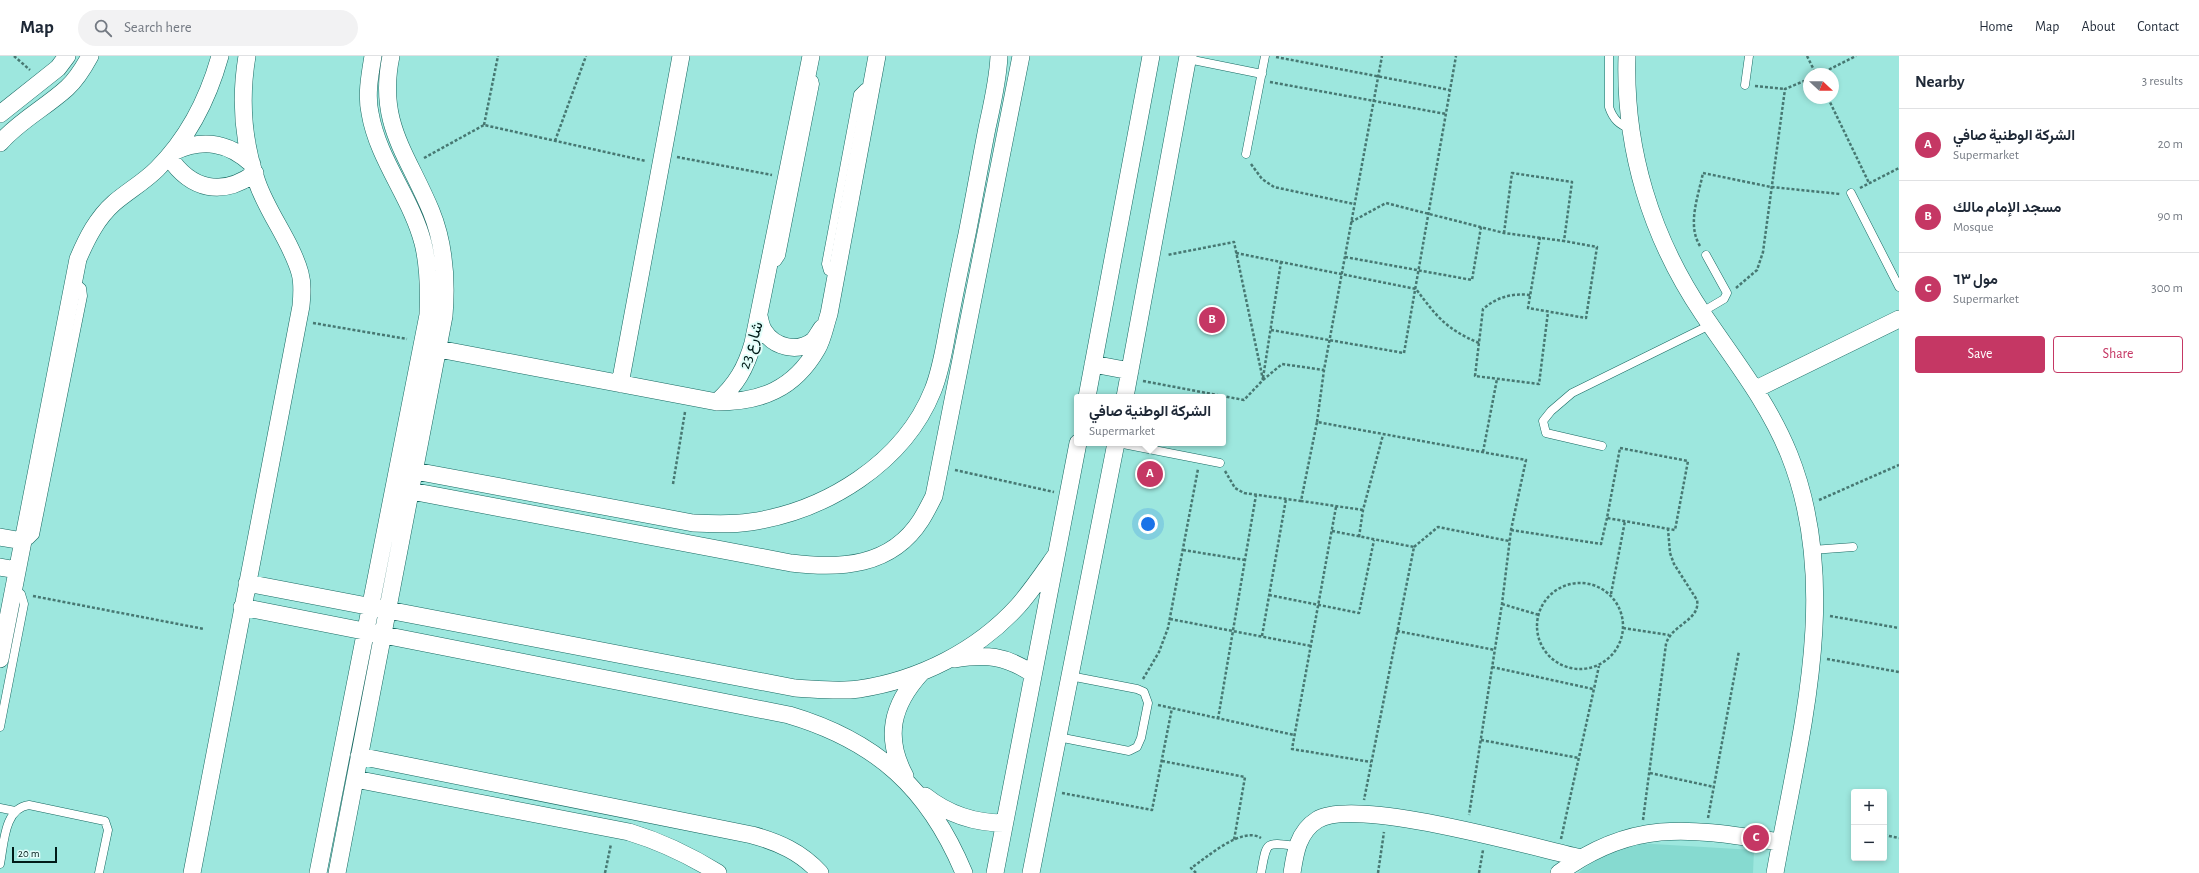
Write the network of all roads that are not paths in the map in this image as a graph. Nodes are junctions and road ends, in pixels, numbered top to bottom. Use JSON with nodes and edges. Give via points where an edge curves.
{"nodes":[{"id":1,"x":67,"y":56,"type":"edge"},
{"id":2,"x":90,"y":56,"type":"edge"},
{"id":3,"x":220,"y":56,"type":"edge"},
{"id":4,"x":247,"y":56,"type":"edge"},
{"id":5,"x":373,"y":56,"type":"edge"},
{"id":6,"x":391,"y":56,"type":"edge"},
{"id":7,"x":811,"y":56,"type":"edge"},
{"id":8,"x":877,"y":56,"type":"edge"},
{"id":9,"x":999,"y":56,"type":"edge"},
{"id":10,"x":1021,"y":56,"type":"edge"},
{"id":11,"x":1151,"y":56,"type":"edge"},
{"id":12,"x":1265,"y":56,"type":"edge"},
{"id":13,"x":1609,"y":56,"type":"edge"},
{"id":14,"x":1627,"y":56,"type":"edge"},
{"id":15,"x":1749,"y":56,"type":"edge"},
{"id":16,"x":677,"y":57,"type":"edge"},
{"id":17,"x":1188,"y":57,"type":"edge"},
{"id":18,"x":807,"y":76,"type":"junction"},
{"id":19,"x":1261,"y":77,"type":"junction"},
{"id":20,"x":1745,"y":85,"type":"road end"},
{"id":21,"x":0,"y":114,"type":"edge"},
{"id":22,"x":1631,"y":129,"type":"junction"},
{"id":23,"x":0,"y":143,"type":"edge"},
{"id":24,"x":171,"y":154,"type":"junction"},
{"id":25,"x":1246,"y":154,"type":"road end"},
{"id":26,"x":253,"y":168,"type":"junction"},
{"id":27,"x":1851,"y":193,"type":"road end"},
{"id":28,"x":971,"y":214,"type":"junction"},
{"id":29,"x":990,"y":216,"type":"junction"},
{"id":30,"x":1706,"y":255,"type":"road end"},
{"id":31,"x":770,"y":263,"type":"junction"},
{"id":32,"x":1899,"y":287,"type":"edge"},
{"id":33,"x":829,"y":314,"type":"junction"},
{"id":34,"x":759,"y":316,"type":"junction"},
{"id":35,"x":1706,"y":319,"type":"junction"},
{"id":36,"x":1899,"y":319,"type":"edge"},
{"id":37,"x":428,"y":346,"type":"junction"},
{"id":38,"x":1093,"y":364,"type":"junction"},
{"id":39,"x":1130,"y":375,"type":"junction"},
{"id":40,"x":620,"y":384,"type":"junction"},
{"id":41,"x":1756,"y":389,"type":"junction"},
{"id":42,"x":1088,"y":394,"type":"edge"},
{"id":43,"x":1126,"y":394,"type":"edge"},
{"id":44,"x":717,"y":402,"type":"junction"},
{"id":45,"x":1077,"y":446,"type":"edge"},
{"id":46,"x":1116,"y":446,"type":"edge"},
{"id":47,"x":1133,"y":446,"type":"edge"},
{"id":48,"x":1602,"y":446,"type":"dead end"},
{"id":49,"x":1220,"y":463,"type":"road end"},
{"id":50,"x":415,"y":471,"type":"junction"},
{"id":51,"x":411,"y":490,"type":"junction"},
{"id":52,"x":0,"y":537,"type":"edge"},
{"id":53,"x":23,"y":542,"type":"junction"},
{"id":54,"x":1853,"y":547,"type":"dead end"},
{"id":55,"x":1812,"y":550,"type":"junction"},
{"id":56,"x":1056,"y":555,"type":"junction"},
{"id":57,"x":0,"y":567,"type":"edge"},
{"id":58,"x":17,"y":570,"type":"junction"},
{"id":59,"x":247,"y":583,"type":"junction"},
{"id":60,"x":18,"y":591,"type":"junction"},
{"id":61,"x":370,"y":606,"type":"junction"},
{"id":62,"x":242,"y":607,"type":"junction"},
{"id":63,"x":388,"y":610,"type":"junction"},
{"id":64,"x":366,"y":631,"type":"junction"},
{"id":65,"x":383,"y":634,"type":"junction"},
{"id":66,"x":0,"y":659,"type":"edge"},
{"id":67,"x":948,"y":660,"type":"junction"},
{"id":68,"x":921,"y":673,"type":"junction"},
{"id":69,"x":1033,"y":674,"type":"junction"},
{"id":70,"x":1070,"y":676,"type":"junction"},
{"id":71,"x":0,"y":727,"type":"edge"},
{"id":72,"x":1058,"y":737,"type":"junction"},
{"id":73,"x":360,"y":756,"type":"junction"},
{"id":74,"x":355,"y":779,"type":"junction"},
{"id":75,"x":909,"y":782,"type":"junction"},
{"id":76,"x":0,"y":808,"type":"edge"},
{"id":77,"x":15,"y":811,"type":"junction"},
{"id":78,"x":1004,"y":823,"type":"junction"},
{"id":79,"x":1780,"y":842,"type":"junction"},
{"id":80,"x":1297,"y":846,"type":"junction"},
{"id":81,"x":1581,"y":858,"type":"junction"},
{"id":82,"x":0,"y":864,"type":"edge"},
{"id":83,"x":99,"y":873,"type":"edge"},
{"id":84,"x":192,"y":873,"type":"edge"},
{"id":85,"x":318,"y":873,"type":"edge"},
{"id":86,"x":337,"y":873,"type":"edge"},
{"id":87,"x":718,"y":873,"type":"edge"},
{"id":88,"x":820,"y":873,"type":"edge"},
{"id":89,"x":964,"y":873,"type":"edge"},
{"id":90,"x":995,"y":873,"type":"edge"},
{"id":91,"x":1031,"y":873,"type":"edge"},
{"id":92,"x":1262,"y":873,"type":"edge"},
{"id":93,"x":1292,"y":873,"type":"edge"},
{"id":94,"x":1559,"y":873,"type":"edge"},
{"id":95,"x":1775,"y":873,"type":"edge"}],
"edges":[{"from":1,"to":21,"type":"street","via":[[42,82]]},
{"from":2,"to":23,"type":"street","via":[[81,72],[67,88],[15,128]]},
{"from":3,"to":24,"type":"street","via":[[203,105]]},
{"from":4,"to":26,"type":"street","via":[[243,89],[244,120]]},
{"from":5,"to":37,"type":"street","via":[[368,90],[374,134],[415,219],[428,266]]},
{"from":6,"to":37,"type":"street","via":[[386,91],[388,111],[393,130],[431,211],[444,262],[444,316]]},
{"from":7,"to":18,"type":"street","name":"شارع 23"},
{"from":8,"to":33,"type":"street"},
{"from":9,"to":28,"type":"street"},
{"from":10,"to":29,"type":"street"},
{"from":11,"to":38,"type":"street"},
{"from":12,"to":19,"type":"lane"},
{"from":13,"to":22,"type":"lane","via":[[1609,107],[1612,115],[1623,126]]},
{"from":14,"to":22,"type":"street"},
{"from":15,"to":20,"type":"lane"},
{"from":16,"to":40,"type":"street"},
{"from":17,"to":19,"type":"lane"},
{"from":17,"to":39,"type":"street"},
{"from":18,"to":31,"type":"street","name":"شارع 23"},
{"from":18,"to":31,"type":"lane","via":[[812,78],[815,84],[781,256],[777,262]]},
{"from":19,"to":25,"type":"lane"},
{"from":22,"to":35,"type":"street","via":[[1640,178],[1650,212],[1672,264]]},
{"from":24,"to":26,"type":"street","via":[[193,144],[215,143],[241,154]]},
{"from":24,"to":26,"type":"street","via":[[185,176],[208,186],[233,185]]},
{"from":24,"to":53,"type":"street","via":[[98,220],[86,239],[78,259]]},
{"from":26,"to":59,"type":"street","via":[[271,214],[295,258],[302,290],[299,320]]},
{"from":27,"to":32,"type":"lane"},
{"from":28,"to":29,"type":"street"},
{"from":28,"to":50,"type":"street","via":[[942,360],[933,390],[918,418],[899,444],[877,466],[852,485],[824,500],[777,517],[751,522],[726,525],[693,523]]},
{"from":29,"to":51,"type":"street","via":[[934,496],[924,515],[901,542],[876,558],[848,566],[791,563]]},
{"from":30,"to":35,"type":"lane","via":[[1726,288],[1727,295]]},
{"from":31,"to":34,"type":"street","name":"شارع 23"},
{"from":33,"to":34,"type":"street","via":[[813,341],[800,347],[786,347],[772,341],[763,330]]},
{"from":33,"to":44,"type":"street","via":[[818,348],[804,368],[786,385],[764,396],[741,402]]},
{"from":34,"to":44,"type":"street","name":"شارع 23","via":[[748,362],[730,390]]},
{"from":35,"to":41,"type":"street"},
{"from":35,"to":48,"type":"lane","via":[[1572,393],[1551,410],[1543,421],[1546,433]]},
{"from":36,"to":41,"type":"street"},
{"from":37,"to":40,"type":"street"},
{"from":37,"to":50,"type":"street"},
{"from":37,"to":61,"type":"street"},
{"from":38,"to":39,"type":"street"},
{"from":38,"to":42,"type":"street"},
{"from":39,"to":43,"type":"street"},
{"from":40,"to":44,"type":"street"},
{"from":41,"to":55,"type":"street","via":[[1790,454],[1805,507]]},
{"from":45,"to":56,"type":"street"},
{"from":46,"to":70,"type":"street"},
{"from":47,"to":49,"type":"lane"},
{"from":50,"to":51,"type":"street"},
{"from":51,"to":63,"type":"street"},
{"from":52,"to":53,"type":"street"},
{"from":53,"to":58,"type":"street"},
{"from":54,"to":55,"type":"lane"},
{"from":55,"to":79,"type":"street","via":[[1811,656],[1802,723]]},
{"from":56,"to":67,"type":"street","via":[[1018,606],[973,645]]},
{"from":56,"to":69,"type":"street"},
{"from":57,"to":58,"type":"street"},
{"from":58,"to":60,"type":"street"},
{"from":59,"to":61,"type":"street"},
{"from":59,"to":62,"type":"street"},
{"from":60,"to":66,"type":"street"},
{"from":60,"to":71,"type":"lane","via":[[24,604]]},
{"from":61,"to":63,"type":"street"},
{"from":61,"to":64,"type":"street"},
{"from":62,"to":64,"type":"street"},
{"from":62,"to":84,"type":"street"},
{"from":63,"to":65,"type":"street"},
{"from":63,"to":68,"type":"street","via":[[795,688],[858,689],[890,683]]},
{"from":64,"to":65,"type":"street"},
{"from":64,"to":85,"type":"street"},
{"from":65,"to":73,"type":"street"},
{"from":65,"to":75,"type":"street","via":[[789,715],[843,735],[866,748]]},
{"from":67,"to":68,"type":"street"},
{"from":67,"to":69,"type":"street","via":[[989,656],[1015,663]]},
{"from":68,"to":75,"type":"street","via":[[907,688],[898,706],[893,725],[899,765]]},
{"from":69,"to":78,"type":"street"},
{"from":70,"to":72,"type":"street"},
{"from":70,"to":72,"type":"lane","via":[[1137,689],[1144,692],[1148,703],[1140,743],[1134,749],[1124,750]]},
{"from":72,"to":91,"type":"street"},
{"from":73,"to":74,"type":"street"},
{"from":73,"to":88,"type":"street","via":[[752,835],[774,841],[795,851]]},
{"from":74,"to":86,"type":"street"},
{"from":74,"to":87,"type":"street","via":[[614,829],[663,842]]},
{"from":75,"to":78,"type":"street","via":[[949,812],[979,822]]},
{"from":75,"to":89,"type":"street","via":[[943,829]]},
{"from":76,"to":77,"type":"lane"},
{"from":77,"to":82,"type":"lane","via":[[10,817]]},
{"from":77,"to":83,"type":"lane","via":[[29,805],[105,821],[108,830]]},
{"from":78,"to":90,"type":"street"},
{"from":79,"to":81,"type":"street","via":[[1683,830],[1642,835],[1605,846]]},
{"from":79,"to":95,"type":"street"},
{"from":80,"to":81,"type":"street","via":[[1308,826],[1318,819],[1339,813],[1361,813],[1466,831]]},
{"from":80,"to":92,"type":"lane","via":[[1274,843],[1269,845]]},
{"from":80,"to":93,"type":"street"},
{"from":81,"to":94,"type":"street"}]}
